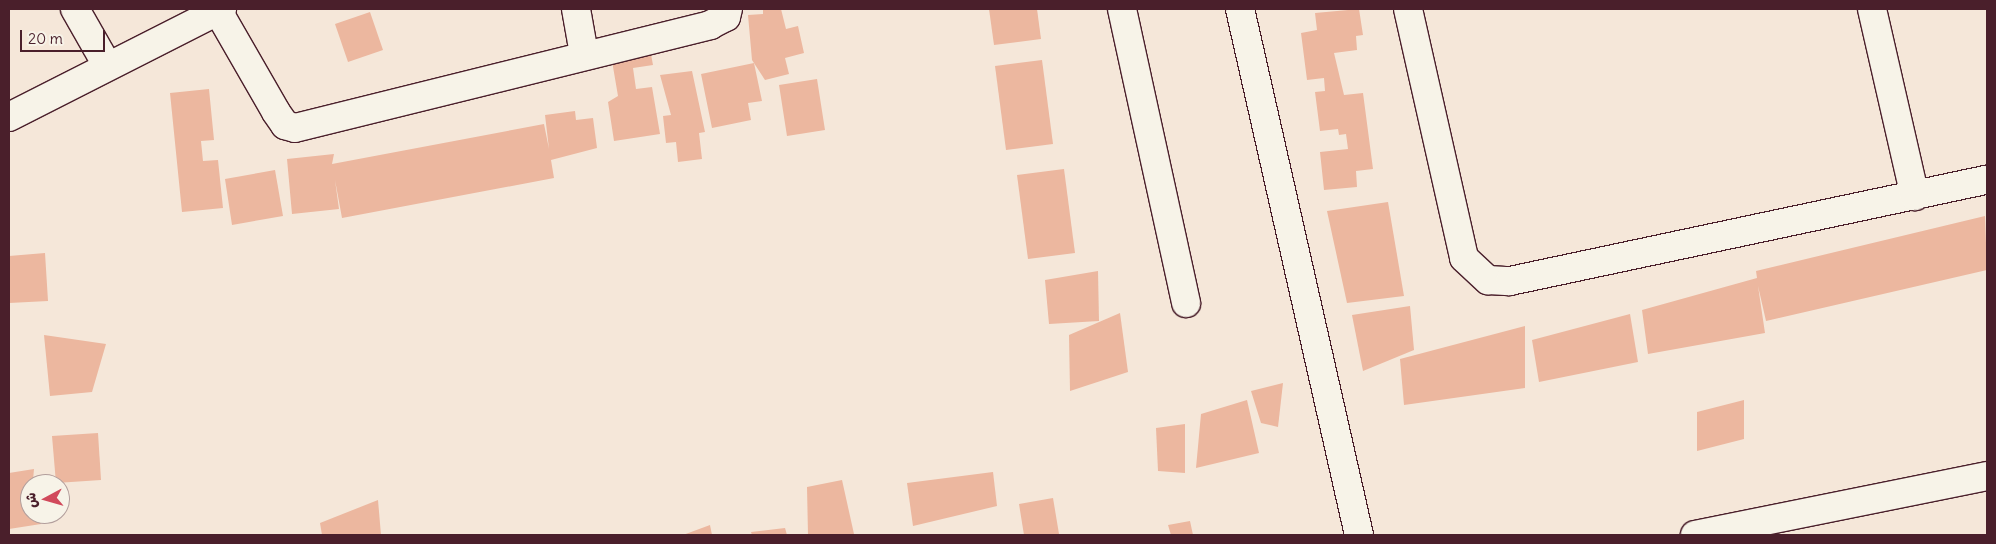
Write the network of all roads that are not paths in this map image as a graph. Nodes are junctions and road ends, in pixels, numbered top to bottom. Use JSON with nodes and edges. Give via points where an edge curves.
{"nodes":[{"id":1,"x":75,"y":9,"type":"edge"},
{"id":2,"x":576,"y":9,"type":"edge"},
{"id":3,"x":728,"y":9,"type":"edge"},
{"id":4,"x":1122,"y":9,"type":"edge"},
{"id":5,"x":1240,"y":9,"type":"edge"},
{"id":6,"x":1408,"y":9,"type":"edge"},
{"id":7,"x":1872,"y":9,"type":"edge"},
{"id":8,"x":220,"y":10,"type":"edge"},
{"id":9,"x":584,"y":54,"type":"junction"},
{"id":10,"x":107,"y":65,"type":"junction"},
{"id":11,"x":9,"y":117,"type":"edge"},
{"id":12,"x":1987,"y":180,"type":"edge"},
{"id":13,"x":1915,"y":196,"type":"junction"},
{"id":14,"x":1186,"y":303,"type":"dead end"},
{"id":15,"x":1987,"y":476,"type":"edge"},
{"id":16,"x":1359,"y":535,"type":"edge"},
{"id":17,"x":1696,"y":535,"type":"edge"}],
"edges":[{"from":1,"to":10,"type":"street"},
{"from":2,"to":9,"type":"street"},
{"from":3,"to":9,"type":"street","via":[[726,16],[710,25]]},
{"from":4,"to":14,"type":"street"},
{"from":5,"to":16,"type":"street"},
{"from":6,"to":13,"type":"street","via":[[1464,258],[1488,280],[1510,281]]},
{"from":7,"to":13,"type":"street"},
{"from":8,"to":9,"type":"street","via":[[289,128],[306,128]]},
{"from":8,"to":10,"type":"street"},
{"from":10,"to":11,"type":"street"},
{"from":12,"to":13,"type":"street"},
{"from":15,"to":17,"type":"street"}]}
